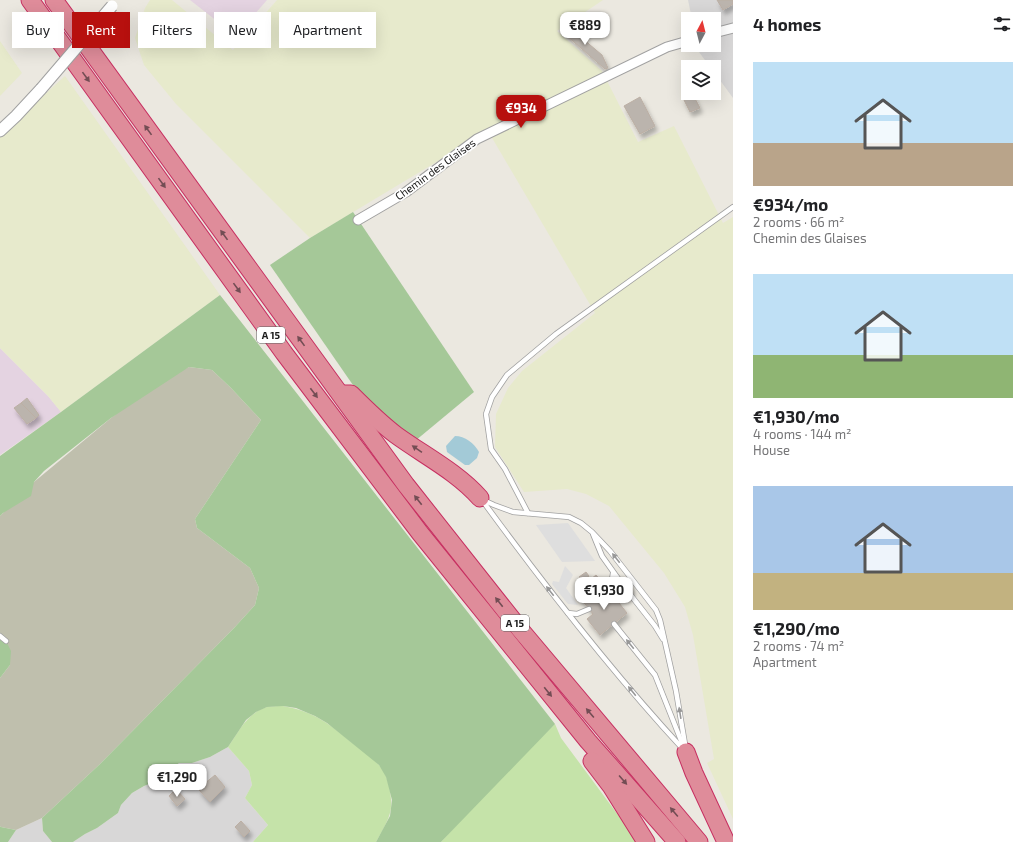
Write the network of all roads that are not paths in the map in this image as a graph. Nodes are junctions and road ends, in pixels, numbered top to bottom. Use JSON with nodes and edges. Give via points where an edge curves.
{"nodes":[{"id":1,"x":30,"y":0,"type":"edge"},
{"id":2,"x":54,"y":0,"type":"edge"},
{"id":3,"x":115,"y":3,"type":"edge"},
{"id":4,"x":733,"y":28,"type":"edge"},
{"id":5,"x":721,"y":31,"type":"edge"},
{"id":6,"x":681,"y":43,"type":"edge"},
{"id":7,"x":0,"y":131,"type":"edge"},
{"id":8,"x":733,"y":208,"type":"edge"},
{"id":9,"x":358,"y":220,"type":"dead end"},
{"id":10,"x":340,"y":395,"type":"junction"},
{"id":11,"x":480,"y":498,"type":"junction"},
{"id":12,"x":528,"y":512,"type":"junction"},
{"id":13,"x":592,"y":532,"type":"junction"},
{"id":14,"x":613,"y":573,"type":"junction"},
{"id":15,"x":622,"y":584,"type":"dead end"},
{"id":16,"x":610,"y":592,"type":"dead end"},
{"id":17,"x":629,"y":593,"type":"dead end"},
{"id":18,"x":589,"y":609,"type":"dead end"},
{"id":19,"x":567,"y":613,"type":"junction"},
{"id":20,"x":614,"y":624,"type":"dead end"},
{"id":21,"x":0,"y":636,"type":"edge"},
{"id":22,"x":6,"y":641,"type":"dead end"},
{"id":23,"x":666,"y":644,"type":"junction"},
{"id":24,"x":588,"y":741,"type":"junction"},
{"id":25,"x":686,"y":752,"type":"junction"},
{"id":26,"x":646,"y":842,"type":"edge"},
{"id":27,"x":677,"y":842,"type":"edge"},
{"id":28,"x":700,"y":842,"type":"edge"},
{"id":29,"x":726,"y":842,"type":"edge"}],
"edges":[{"from":1,"to":24,"type":"highway","number":"A 15","one_way":true,"via":[[293,365],[420,533]]},
{"from":10,"to":2,"type":"highway","number":"A 15","one_way":true},
{"from":3,"to":7,"type":"street","bridge":true,"via":[[41,89]]},
{"from":4,"to":5,"type":"street"},
{"from":6,"to":9,"type":"street","name":"Chemin des Glaises","via":[[667,47],[477,139],[406,192]]},
{"from":8,"to":12,"type":"lane","via":[[556,334],[508,375],[492,397],[486,414],[491,449]]},
{"from":11,"to":10,"type":"highway","one_way":true,"via":[[462,480],[396,435],[351,394]]},
{"from":28,"to":10,"type":"highway","number":"A 15","one_way":true,"via":[[519,628],[406,485]]},
{"from":11,"to":12,"type":"lane","via":[[513,512]]},
{"from":19,"to":11,"type":"lane","one_way":true},
{"from":12,"to":13,"type":"lane","via":[[569,517]]},
{"from":13,"to":14,"type":"lane","via":[[602,556]]},
{"from":23,"to":13,"type":"lane","one_way":true,"via":[[656,610]]},
{"from":14,"to":15,"type":"lane"},
{"from":14,"to":16,"type":"lane"},
{"from":17,"to":23,"type":"lane"},
{"from":18,"to":19,"type":"lane","via":[[577,614]]},
{"from":25,"to":19,"type":"lane","one_way":true},
{"from":25,"to":20,"type":"lane","one_way":true,"via":[[655,675]]},
{"from":21,"to":22,"type":"lane"},
{"from":25,"to":23,"type":"lane","one_way":true},
{"from":24,"to":26,"type":"highway","via":[[586,754],[611,786]]},
{"from":24,"to":27,"type":"highway","number":"A 15","one_way":true},
{"from":25,"to":29,"type":"highway"}]}
